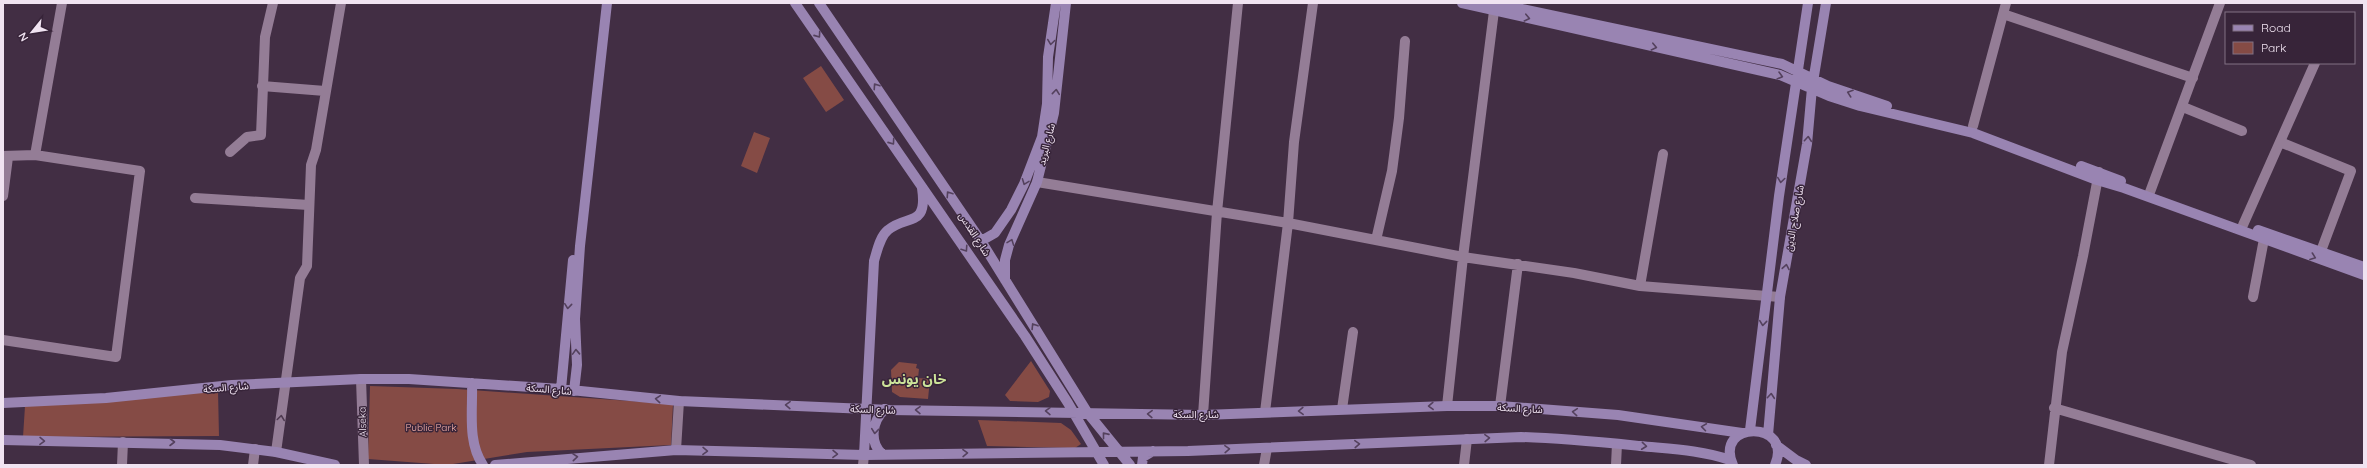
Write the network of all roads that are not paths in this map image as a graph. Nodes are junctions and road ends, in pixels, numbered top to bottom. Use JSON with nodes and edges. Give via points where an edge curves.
{"nodes":[{"id":1,"x":62,"y":3,"type":"edge"},
{"id":2,"x":273,"y":3,"type":"edge"},
{"id":3,"x":341,"y":3,"type":"edge"},
{"id":4,"x":600,"y":3,"type":"edge"},
{"id":5,"x":607,"y":3,"type":"edge"},
{"id":6,"x":795,"y":3,"type":"edge"},
{"id":7,"x":818,"y":3,"type":"edge"},
{"id":8,"x":1056,"y":3,"type":"edge"},
{"id":9,"x":1066,"y":3,"type":"edge"},
{"id":10,"x":1238,"y":3,"type":"edge"},
{"id":11,"x":1313,"y":3,"type":"edge"},
{"id":12,"x":1462,"y":3,"type":"edge"},
{"id":13,"x":1808,"y":3,"type":"edge"},
{"id":14,"x":1826,"y":3,"type":"edge"},
{"id":15,"x":2006,"y":3,"type":"edge"},
{"id":16,"x":2220,"y":3,"type":"edge"},
{"id":17,"x":1494,"y":5,"type":"edge"},
{"id":18,"x":1525,"y":6,"type":"edge"},
{"id":19,"x":2003,"y":14,"type":"junction"},
{"id":20,"x":1405,"y":41,"type":"dead end"},
{"id":21,"x":2315,"y":64,"type":"edge"},
{"id":22,"x":1798,"y":76,"type":"junction"},
{"id":23,"x":2193,"y":78,"type":"junction"},
{"id":24,"x":1813,"y":83,"type":"junction"},
{"id":25,"x":262,"y":86,"type":"junction"},
{"id":26,"x":325,"y":91,"type":"junction"},
{"id":27,"x":2182,"y":107,"type":"junction"},
{"id":28,"x":1973,"y":126,"type":"junction"},
{"id":29,"x":2242,"y":131,"type":"dead end"},
{"id":30,"x":2280,"y":142,"type":"junction"},
{"id":31,"x":230,"y":152,"type":"dead end"},
{"id":32,"x":1663,"y":154,"type":"dead end"},
{"id":33,"x":36,"y":155,"type":"junction"},
{"id":34,"x":6,"y":156,"type":"edge"},
{"id":35,"x":2098,"y":176,"type":"junction"},
{"id":36,"x":1037,"y":182,"type":"junction"},
{"id":37,"x":922,"y":184,"type":"junction"},
{"id":38,"x":2150,"y":192,"type":"junction"},
{"id":39,"x":3,"y":196,"type":"edge"},
{"id":40,"x":195,"y":198,"type":"dead end"},
{"id":41,"x":309,"y":205,"type":"junction"},
{"id":42,"x":1217,"y":212,"type":"junction"},
{"id":43,"x":1288,"y":223,"type":"junction"},
{"id":44,"x":2243,"y":225,"type":"junction"},
{"id":45,"x":2264,"y":239,"type":"junction"},
{"id":46,"x":1376,"y":240,"type":"junction"},
{"id":47,"x":981,"y":241,"type":"junction"},
{"id":48,"x":2321,"y":251,"type":"junction"},
{"id":49,"x":1463,"y":257,"type":"junction"},
{"id":50,"x":1518,"y":264,"type":"junction"},
{"id":51,"x":2364,"y":267,"type":"edge"},
{"id":52,"x":2364,"y":275,"type":"edge"},
{"id":53,"x":1005,"y":280,"type":"junction"},
{"id":54,"x":1640,"y":286,"type":"junction"},
{"id":55,"x":1766,"y":295,"type":"junction"},
{"id":56,"x":1780,"y":297,"type":"junction"},
{"id":57,"x":2253,"y":297,"type":"dead end"},
{"id":58,"x":1353,"y":332,"type":"dead end"},
{"id":59,"x":3,"y":340,"type":"edge"},
{"id":60,"x":361,"y":379,"type":"junction"},
{"id":61,"x":472,"y":383,"type":"junction"},
{"id":62,"x":286,"y":384,"type":"junction"},
{"id":63,"x":561,"y":389,"type":"junction"},
{"id":64,"x":574,"y":390,"type":"junction"},
{"id":65,"x":679,"y":401,"type":"junction"},
{"id":66,"x":3,"y":403,"type":"edge"},
{"id":67,"x":1447,"y":406,"type":"junction"},
{"id":68,"x":1500,"y":406,"type":"junction"},
{"id":69,"x":866,"y":408,"type":"junction"},
{"id":70,"x":2054,"y":408,"type":"junction"},
{"id":71,"x":885,"y":409,"type":"junction"},
{"id":72,"x":1342,"y":409,"type":"junction"},
{"id":73,"x":1074,"y":412,"type":"junction"},
{"id":74,"x":1087,"y":412,"type":"junction"},
{"id":75,"x":1266,"y":412,"type":"junction"},
{"id":76,"x":1203,"y":415,"type":"junction"},
{"id":77,"x":1746,"y":431,"type":"junction"},
{"id":78,"x":1768,"y":435,"type":"junction"},
{"id":79,"x":1467,"y":439,"type":"junction"},
{"id":80,"x":3,"y":440,"type":"edge"},
{"id":81,"x":123,"y":442,"type":"junction"},
{"id":82,"x":1617,"y":444,"type":"junction"},
{"id":83,"x":1776,"y":445,"type":"junction"},
{"id":84,"x":255,"y":448,"type":"junction"},
{"id":85,"x":1267,"y":448,"type":"junction"},
{"id":86,"x":676,"y":450,"type":"junction"},
{"id":87,"x":1153,"y":451,"type":"junction"},
{"id":88,"x":276,"y":452,"type":"junction"},
{"id":89,"x":1098,"y":452,"type":"junction"},
{"id":90,"x":1119,"y":452,"type":"junction"},
{"id":91,"x":882,"y":454,"type":"junction"},
{"id":92,"x":543,"y":460,"type":"junction"},
{"id":93,"x":863,"y":460,"type":"edge"},
{"id":94,"x":1731,"y":462,"type":"edge"},
{"id":95,"x":122,"y":465,"type":"edge"},
{"id":96,"x":253,"y":465,"type":"edge"},
{"id":97,"x":335,"y":465,"type":"edge"},
{"id":98,"x":364,"y":465,"type":"edge"},
{"id":99,"x":483,"y":465,"type":"edge"},
{"id":100,"x":495,"y":465,"type":"edge"},
{"id":101,"x":533,"y":465,"type":"edge"},
{"id":102,"x":1104,"y":465,"type":"edge"},
{"id":103,"x":1130,"y":465,"type":"edge"},
{"id":104,"x":1142,"y":465,"type":"edge"},
{"id":105,"x":1264,"y":465,"type":"edge"},
{"id":106,"x":1464,"y":465,"type":"edge"},
{"id":107,"x":1616,"y":465,"type":"edge"},
{"id":108,"x":1775,"y":465,"type":"edge"},
{"id":109,"x":1806,"y":465,"type":"edge"},
{"id":110,"x":2049,"y":465,"type":"edge"},
{"id":111,"x":2251,"y":465,"type":"edge"}],
"edges":[{"from":1,"to":33,"type":"street"},
{"from":2,"to":25,"type":"street","via":[[266,36]]},
{"from":3,"to":26,"type":"street"},
{"from":4,"to":63,"type":"main road","one_way":true},
{"from":64,"to":5,"type":"main road","one_way":true,"via":[[580,246]]},
{"from":6,"to":37,"type":"main road","name":"شارع القدس","one_way":true},
{"from":47,"to":7,"type":"main road","name":"شارع القدس","one_way":true},
{"from":8,"to":47,"type":"main road","name":"شارع البريد","one_way":true,"via":[[1048,57],[1047,104],[1042,137],[1011,210],[995,233]]},
{"from":36,"to":9,"type":"main road","name":"شارع البريد","one_way":true,"via":[[1054,113]]},
{"from":10,"to":42,"type":"street"},
{"from":11,"to":43,"type":"street","via":[[1294,142]]},
{"from":12,"to":17,"type":"main road"},
{"from":13,"to":22,"type":"main road","name":"شارع صلاح الدين"},
{"from":14,"to":24,"type":"main road","name":"شارع صلاح الدين"},
{"from":15,"to":19,"type":"street"},
{"from":16,"to":23,"type":"street"},
{"from":17,"to":18,"type":"main road"},
{"from":17,"to":22,"type":"main road","one_way":true,"via":[[1780,75]]},
{"from":17,"to":49,"type":"street"},
{"from":18,"to":22,"type":"main road","via":[[1782,64]]},
{"from":19,"to":23,"type":"street"},
{"from":19,"to":28,"type":"street"},
{"from":20,"to":46,"type":"street","via":[[1392,171]]},
{"from":21,"to":30,"type":"street"},
{"from":22,"to":24,"type":"main road"},
{"from":22,"to":55,"type":"main road","name":"شارع صلاح الدين","one_way":true,"via":[[1787,136]]},
{"from":23,"to":27,"type":"street"},
{"from":28,"to":24,"type":"main road","one_way":true,"via":[[1882,105]]},
{"from":24,"to":35,"type":"main road","via":[[1829,96],[1973,133]]},
{"from":56,"to":24,"type":"main road","name":"شارع صلاح الدين","one_way":true,"via":[[1807,144]]},
{"from":25,"to":26,"type":"street"},
{"from":25,"to":31,"type":"street","via":[[261,135],[247,137]]},
{"from":26,"to":41,"type":"street","via":[[316,150],[311,165]]},
{"from":27,"to":29,"type":"street"},
{"from":27,"to":38,"type":"street"},
{"from":28,"to":35,"type":"main road"},
{"from":30,"to":44,"type":"street"},
{"from":30,"to":48,"type":"street","via":[[2351,171]]},
{"from":32,"to":54,"type":"street"},
{"from":33,"to":34,"type":"street"},
{"from":33,"to":59,"type":"street","via":[[140,171],[116,357]]},
{"from":34,"to":39,"type":"street"},
{"from":35,"to":38,"type":"main road"},
{"from":35,"to":45,"type":"main road"},
{"from":35,"to":70,"type":"street","via":[[2084,256],[2062,352]]},
{"from":36,"to":42,"type":"street"},
{"from":53,"to":36,"type":"main road","name":"شارع البريد","one_way":true,"via":[[1005,260]]},
{"from":37,"to":69,"type":"main road","via":[[924,199],[920,212],[908,222],[886,232],[874,261]]},
{"from":37,"to":73,"type":"main road","name":"شارع القدس","one_way":true},
{"from":38,"to":44,"type":"main road"},
{"from":40,"to":41,"type":"street"},
{"from":41,"to":62,"type":"street","via":[[307,266],[300,278]]},
{"from":42,"to":43,"type":"street"},
{"from":42,"to":76,"type":"street"},
{"from":43,"to":46,"type":"street"},
{"from":43,"to":75,"type":"street"},
{"from":44,"to":48,"type":"main road"},
{"from":45,"to":52,"type":"main road","one_way":true},
{"from":45,"to":57,"type":"street"},
{"from":46,"to":49,"type":"street"},
{"from":47,"to":53,"type":"main road","name":"شارع القدس"},
{"from":48,"to":51,"type":"main road"},
{"from":49,"to":50,"type":"street"},
{"from":49,"to":67,"type":"street"},
{"from":50,"to":54,"type":"street"},
{"from":50,"to":68,"type":"street"},
{"from":74,"to":53,"type":"main road","name":"شارع القدس","one_way":true},
{"from":54,"to":55,"type":"street"},
{"from":55,"to":56,"type":"street"},
{"from":55,"to":77,"type":"main road","name":"شارع صلاح الدين","one_way":true},
{"from":78,"to":56,"type":"main road","name":"شارع صلاح الدين","one_way":true},
{"from":58,"to":72,"type":"street"},
{"from":60,"to":61,"type":"main road","name":"شارع السكة"},
{"from":60,"to":62,"type":"main road","name":"شارع السكة"},
{"from":60,"to":98,"type":"street","name":"Alseka"},
{"from":61,"to":63,"type":"main road","name":"شارع السكة"},
{"from":61,"to":99,"type":"main road","via":[[473,444],[476,455]]},
{"from":62,"to":66,"type":"main road","name":"شارع السكة","via":[[232,385],[106,398]]},
{"from":88,"to":62,"type":"street","one_way":true},
{"from":63,"to":64,"type":"main road","name":"شارع السكة"},
{"from":65,"to":64,"type":"main road","name":"شارع السكة","one_way":true},
{"from":69,"to":65,"type":"main road","name":"شارع السكة","one_way":true},
{"from":65,"to":86,"type":"street"},
{"from":67,"to":68,"type":"main road","name":"شارع السكة"},
{"from":67,"to":72,"type":"main road","name":"شارع السكة","one_way":true},
{"from":77,"to":68,"type":"main road","name":"شارع السكة","one_way":true,"via":[[1618,415]]},
{"from":69,"to":71,"type":"main road","name":"شارع السكة"},
{"from":69,"to":93,"type":"main road"},
{"from":70,"to":110,"type":"street"},
{"from":70,"to":111,"type":"street"},
{"from":73,"to":71,"type":"main road","name":"شارع السكة","one_way":true},
{"from":71,"to":91,"type":"main road","one_way":true,"via":[[877,418],[874,431],[876,446]]},
{"from":72,"to":75,"type":"main road","name":"شارع السكة","one_way":true},
{"from":73,"to":74,"type":"main road","name":"شارع السكة"},
{"from":73,"to":89,"type":"main road","name":"شارع القدس"},
{"from":76,"to":74,"type":"main road","name":"شارع السكة","one_way":true},
{"from":90,"to":74,"type":"main road","name":"شارع القدس","one_way":true},
{"from":75,"to":76,"type":"main road","name":"شارع السكة"},
{"from":77,"to":78,"type":"main road","name":"شارع السكة","via":[[1758,430]]},
{"from":77,"to":94,"type":"main road","via":[[1732,444]]},
{"from":78,"to":83,"type":"main road"},
{"from":79,"to":82,"type":"main road","one_way":true,"via":[[1568,438]]},
{"from":85,"to":79,"type":"main road","one_way":true},
{"from":79,"to":106,"type":"street"},
{"from":80,"to":81,"type":"main road","one_way":true},
{"from":81,"to":84,"type":"main road","one_way":true,"via":[[187,442]]},
{"from":81,"to":95,"type":"street"},
{"from":82,"to":94,"type":"main road","one_way":true,"via":[[1712,454]]},
{"from":82,"to":107,"type":"street"},
{"from":83,"to":108,"type":"main road","via":[[1778,452]]},
{"from":83,"to":109,"type":"main road"},
{"from":84,"to":88,"type":"main road"},
{"from":84,"to":96,"type":"street"},
{"from":87,"to":85,"type":"main road","one_way":true},
{"from":85,"to":105,"type":"street"},
{"from":92,"to":86,"type":"main road","one_way":true},
{"from":86,"to":93,"type":"main road","one_way":true},
{"from":87,"to":90,"type":"main road"},
{"from":87,"to":104,"type":"main road","via":[[1143,456]]},
{"from":88,"to":97,"type":"main road"},
{"from":89,"to":90,"type":"main road"},
{"from":91,"to":89,"type":"main road","one_way":true},
{"from":89,"to":102,"type":"main road","name":"شارع القدس"},
{"from":90,"to":103,"type":"main road","name":"شارع القدس"},
{"from":91,"to":93,"type":"main road"},
{"from":92,"to":100,"type":"main road"},
{"from":92,"to":101,"type":"main road"}]}
